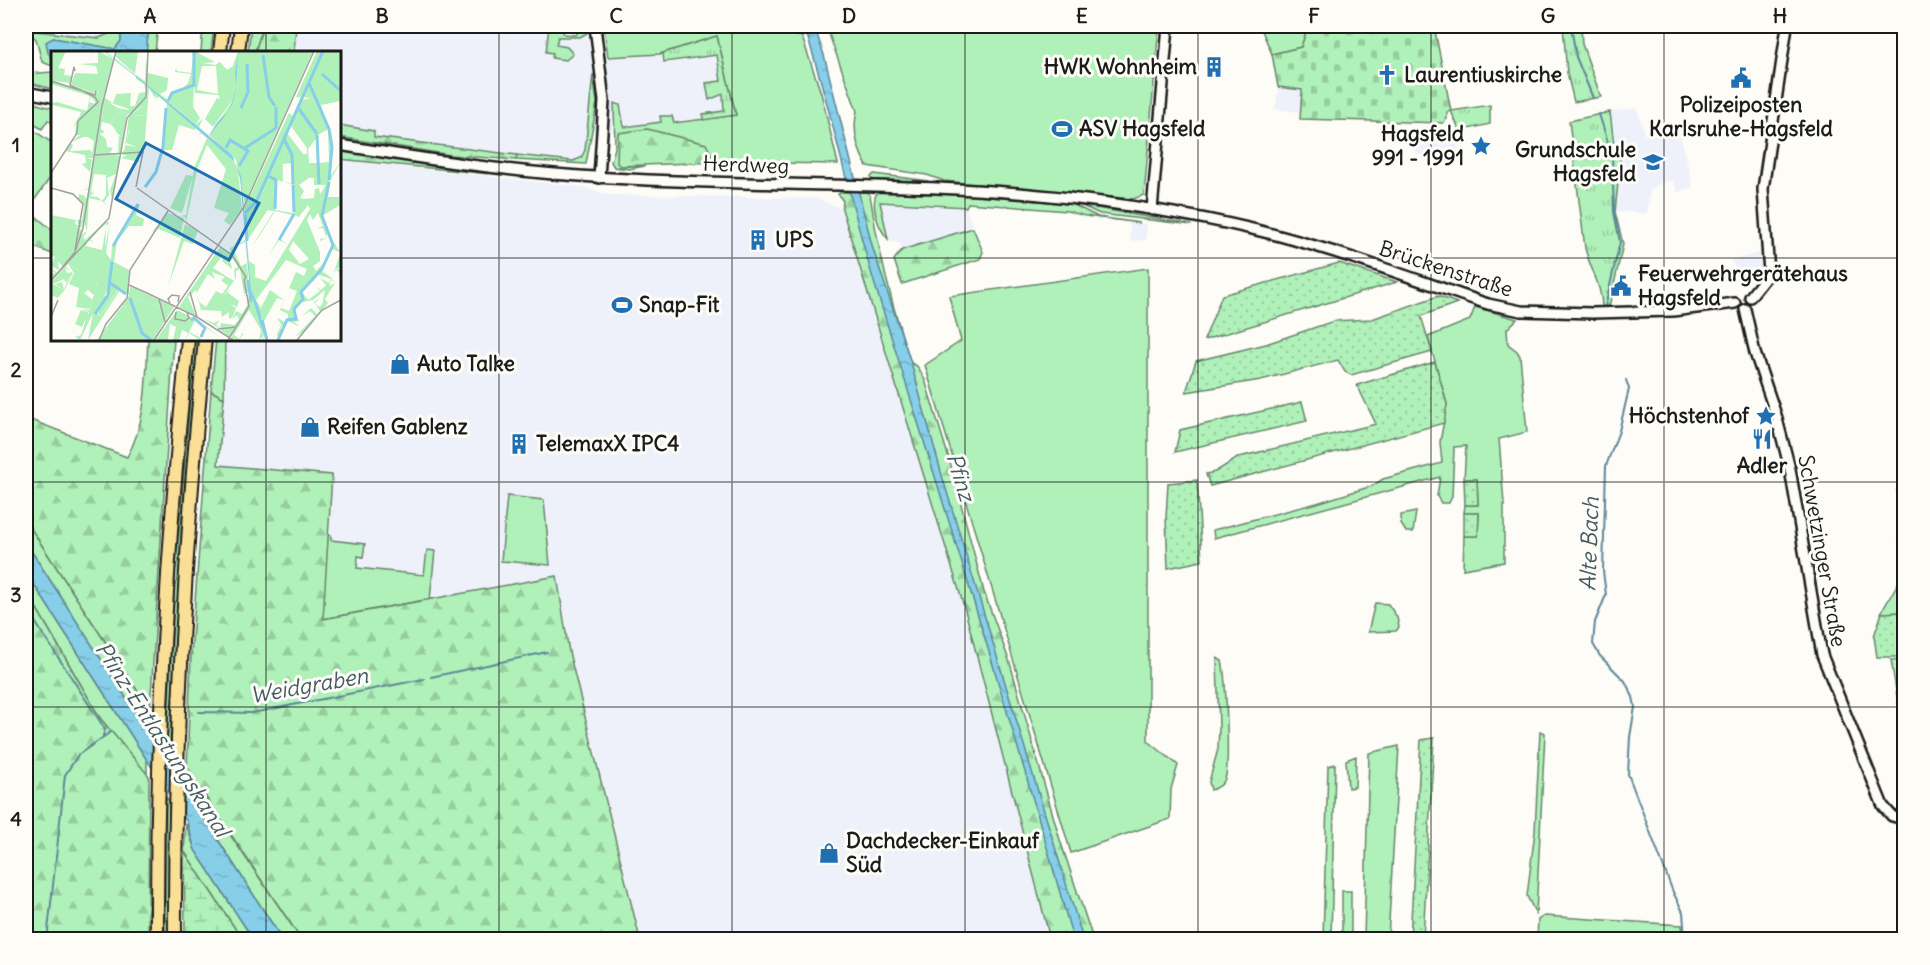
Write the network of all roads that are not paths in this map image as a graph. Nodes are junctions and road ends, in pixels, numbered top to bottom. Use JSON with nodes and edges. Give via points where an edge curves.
{"nodes":[{"id":1,"x":223,"y":26,"type":"edge"},
{"id":2,"x":241,"y":26,"type":"edge"},
{"id":3,"x":595,"y":26,"type":"edge"},
{"id":4,"x":1168,"y":26,"type":"edge"},
{"id":5,"x":1787,"y":26,"type":"edge"},
{"id":6,"x":220,"y":51,"type":"edge"},
{"id":7,"x":238,"y":51,"type":"edge"},
{"id":8,"x":26,"y":92,"type":"edge"},
{"id":9,"x":51,"y":97,"type":"edge"},
{"id":10,"x":340,"y":145,"type":"edge"},
{"id":11,"x":599,"y":178,"type":"junction"},
{"id":12,"x":1152,"y":210,"type":"junction"},
{"id":13,"x":1750,"y":297,"type":"junction"},
{"id":14,"x":1735,"y":303,"type":"junction"},
{"id":15,"x":1745,"y":309,"type":"junction"},
{"id":16,"x":188,"y":340,"type":"edge"},
{"id":17,"x":205,"y":340,"type":"edge"},
{"id":18,"x":1902,"y":819,"type":"edge"},
{"id":19,"x":157,"y":939,"type":"edge"},
{"id":20,"x":175,"y":939,"type":"edge"}],
"edges":[{"from":1,"to":6,"type":"highway"},
{"from":2,"to":7,"type":"highway"},
{"from":3,"to":11,"type":"main road","via":[[604,101]]},
{"from":4,"to":12,"type":"main road"},
{"from":5,"to":13,"type":"main road","via":[[1763,189],[1769,273]]},
{"from":8,"to":9,"type":"main road"},
{"from":10,"to":11,"type":"main road","name":"Herdweg","via":[[453,164]]},
{"from":11,"to":12,"type":"main road","name":"Herdweg","via":[[1003,192]]},
{"from":12,"to":14,"type":"main road","name":"Brückenstraße","via":[[1280,236],[1510,309],[1576,313],[1673,311]]},
{"from":13,"to":14,"type":"main road","via":[[1740,295]]},
{"from":13,"to":15,"type":"main road"},
{"from":14,"to":15,"type":"main road"},
{"from":15,"to":18,"type":"main road","name":"Schwetzinger Straße","via":[[1790,469],[1822,655],[1883,806],[1892,816]]},
{"from":16,"to":19,"type":"highway","via":[[170,546],[158,783]]},
{"from":17,"to":20,"type":"highway","via":[[188,546],[177,766]]}]}
